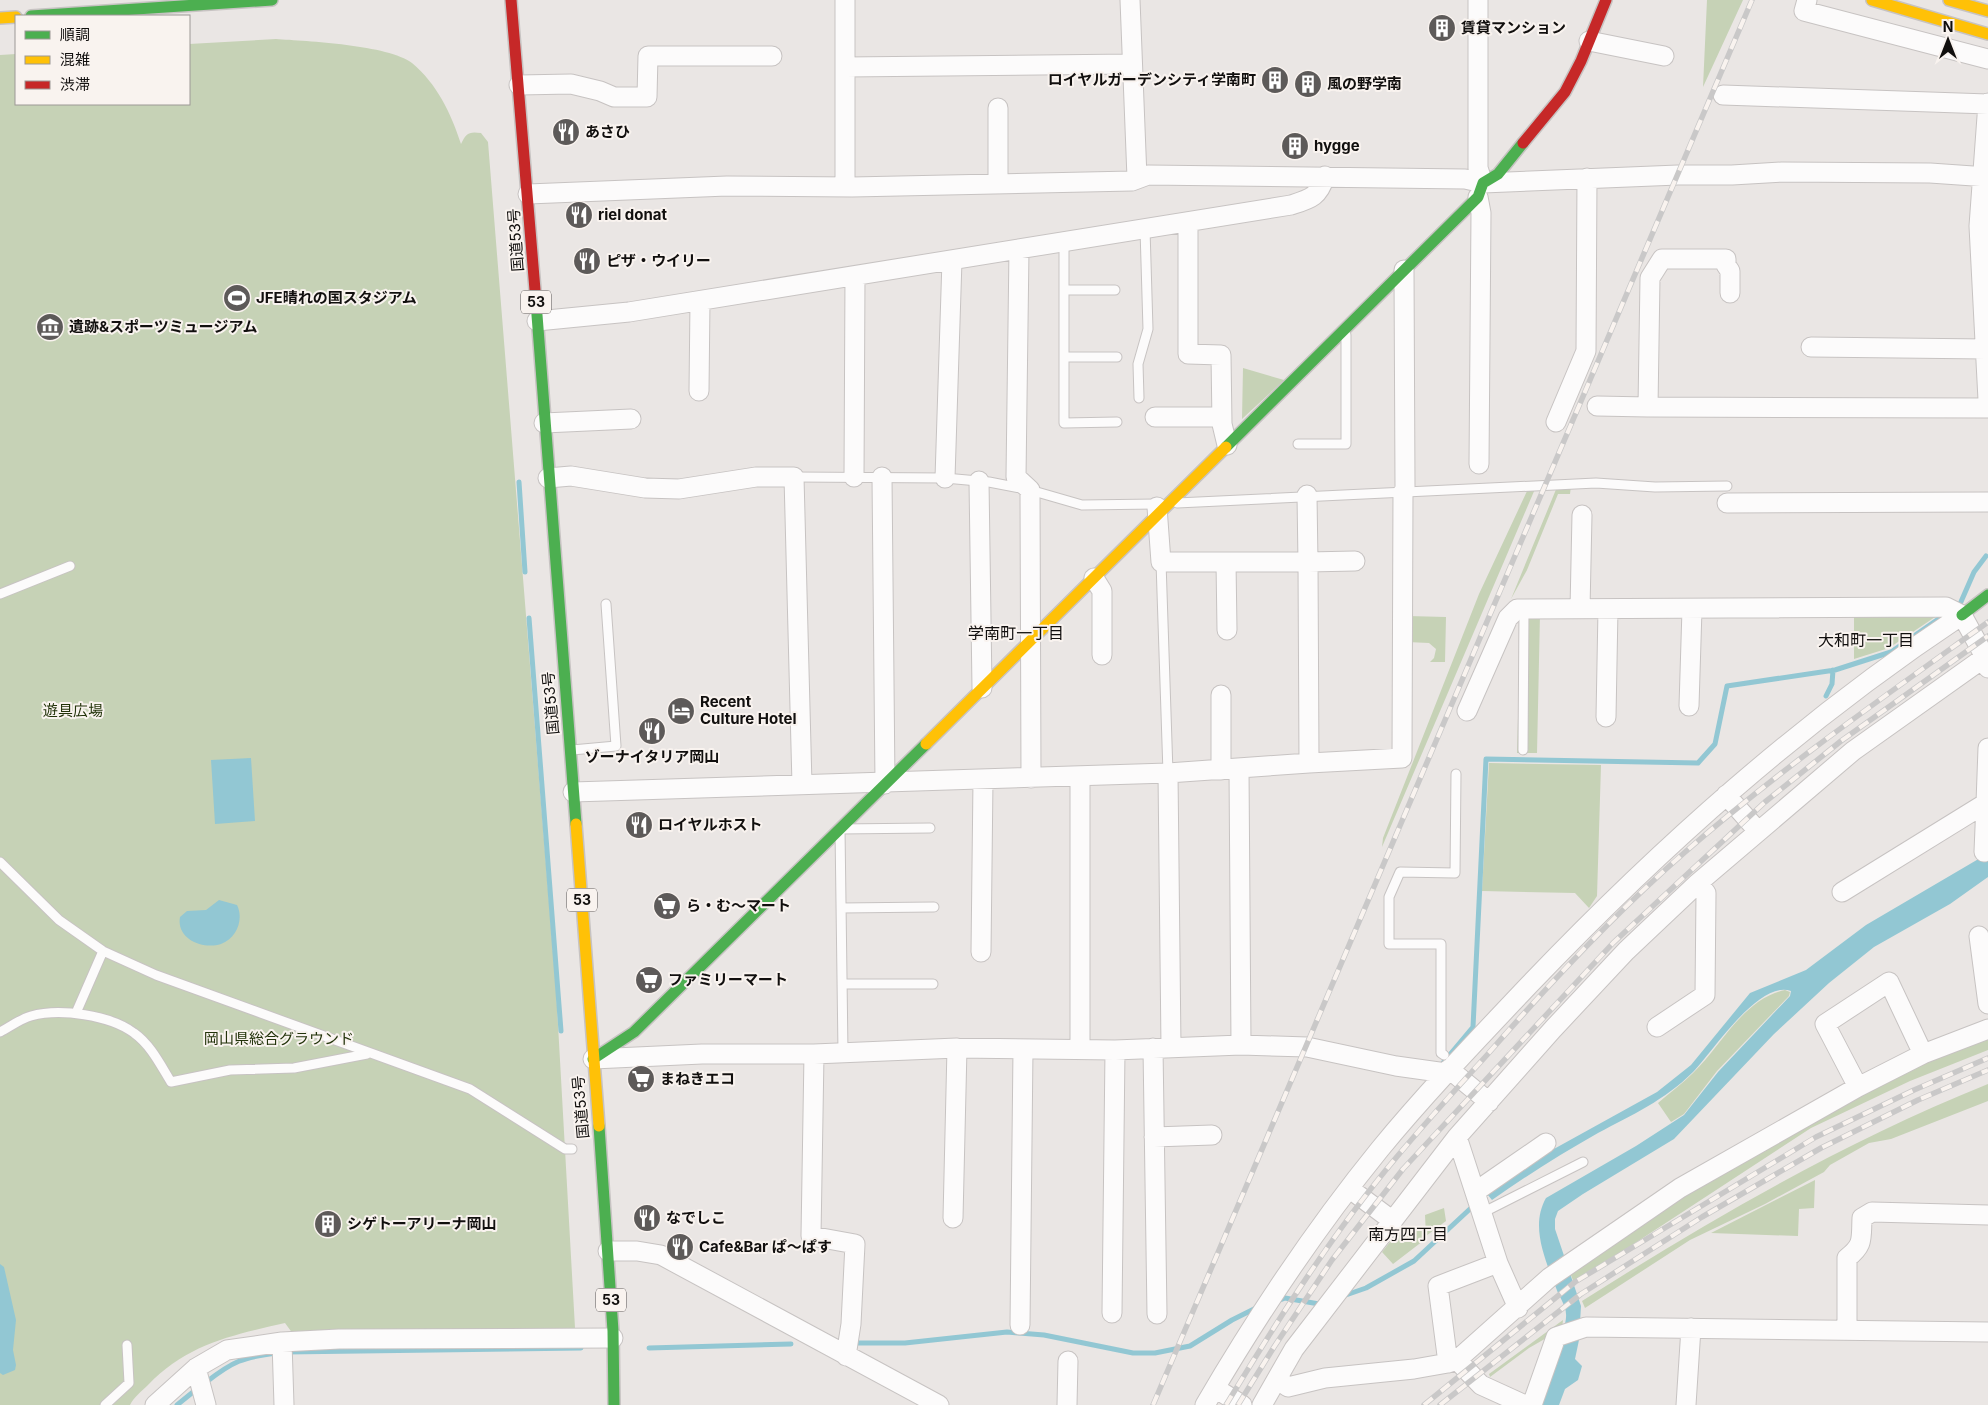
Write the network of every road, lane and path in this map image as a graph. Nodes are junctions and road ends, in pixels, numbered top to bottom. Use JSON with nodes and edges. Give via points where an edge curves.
{"nodes":[{"id":1,"x":272,"y":0,"type":"edge"},
{"id":2,"x":511,"y":0,"type":"edge"},
{"id":3,"x":845,"y":0,"type":"edge"},
{"id":4,"x":1130,"y":0,"type":"edge"},
{"id":5,"x":1478,"y":0,"type":"edge"},
{"id":6,"x":1606,"y":0,"type":"edge"},
{"id":7,"x":1807,"y":0,"type":"edge"},
{"id":8,"x":1872,"y":0,"type":"edge"},
{"id":9,"x":1949,"y":0,"type":"edge"},
{"id":10,"x":1988,"y":11,"type":"edge"},
{"id":11,"x":46,"y":15,"type":"edge"},
{"id":12,"x":15,"y":17,"type":"edge"},
{"id":13,"x":0,"y":18,"type":"edge"},
{"id":14,"x":1988,"y":34,"type":"edge"},
{"id":15,"x":1589,"y":41,"type":"junction"},
{"id":16,"x":772,"y":56,"type":"dead end"},
{"id":17,"x":1664,"y":56,"type":"dead end"},
{"id":18,"x":1988,"y":59,"type":"edge"},
{"id":19,"x":1132,"y":64,"type":"junction"},
{"id":20,"x":845,"y":67,"type":"junction"},
{"id":21,"x":519,"y":85,"type":"junction"},
{"id":22,"x":1724,"y":95,"type":"dead end"},
{"id":23,"x":1988,"y":104,"type":"edge"},
{"id":24,"x":998,"y":108,"type":"dead end"},
{"id":25,"x":1325,"y":176,"type":"junction"},
{"id":26,"x":1985,"y":177,"type":"edge"},
{"id":27,"x":1137,"y":178,"type":"junction"},
{"id":28,"x":1587,"y":178,"type":"junction"},
{"id":29,"x":998,"y":183,"type":"junction"},
{"id":30,"x":845,"y":187,"type":"junction"},
{"id":31,"x":1480,"y":190,"type":"junction"},
{"id":32,"x":528,"y":194,"type":"junction"},
{"id":33,"x":1188,"y":222,"type":"junction"},
{"id":34,"x":1145,"y":229,"type":"junction"},
{"id":35,"x":1064,"y":242,"type":"junction"},
{"id":36,"x":1019,"y":249,"type":"junction"},
{"id":37,"x":952,"y":260,"type":"junction"},
{"id":38,"x":1404,"y":270,"type":"junction"},
{"id":39,"x":855,"y":276,"type":"junction"},
{"id":40,"x":1985,"y":276,"type":"edge"},
{"id":41,"x":1064,"y":290,"type":"junction"},
{"id":42,"x":1115,"y":290,"type":"dead end"},
{"id":43,"x":1730,"y":293,"type":"dead end"},
{"id":44,"x":700,"y":301,"type":"junction"},
{"id":45,"x":537,"y":321,"type":"junction"},
{"id":46,"x":1342,"y":331,"type":"junction"},
{"id":47,"x":1811,"y":347,"type":"dead end"},
{"id":48,"x":1986,"y":349,"type":"junction"},
{"id":49,"x":1064,"y":357,"type":"junction"},
{"id":50,"x":1117,"y":357,"type":"dead end"},
{"id":51,"x":699,"y":391,"type":"dead end"},
{"id":52,"x":1139,"y":398,"type":"dead end"},
{"id":53,"x":1988,"y":400,"type":"edge"},
{"id":54,"x":1597,"y":406,"type":"dead end"},
{"id":55,"x":1648,"y":407,"type":"junction"},
{"id":56,"x":1988,"y":408,"type":"edge"},
{"id":57,"x":1155,"y":417,"type":"dead end"},
{"id":58,"x":1222,"y":417,"type":"junction"},
{"id":59,"x":631,"y":419,"type":"dead end"},
{"id":60,"x":1117,"y":422,"type":"dead end"},
{"id":61,"x":1556,"y":422,"type":"dead end"},
{"id":62,"x":544,"y":423,"type":"junction"},
{"id":63,"x":1298,"y":444,"type":"dead end"},
{"id":64,"x":1227,"y":445,"type":"junction"},
{"id":65,"x":1479,"y":464,"type":"dead end"},
{"id":66,"x":794,"y":476,"type":"junction"},
{"id":67,"x":854,"y":477,"type":"junction"},
{"id":68,"x":882,"y":477,"type":"junction"},
{"id":69,"x":548,"y":478,"type":"junction"},
{"id":70,"x":945,"y":478,"type":"junction"},
{"id":71,"x":979,"y":481,"type":"junction"},
{"id":72,"x":1030,"y":490,"type":"junction"},
{"id":73,"x":1404,"y":490,"type":"junction"},
{"id":74,"x":1307,"y":495,"type":"junction"},
{"id":75,"x":1727,"y":495,"type":"joint"},
{"id":76,"x":1988,"y":502,"type":"edge"},
{"id":77,"x":1161,"y":507,"type":"junction"},
{"id":78,"x":1582,"y":515,"type":"dead end"},
{"id":79,"x":1355,"y":561,"type":"dead end"},
{"id":80,"x":1161,"y":562,"type":"junction"},
{"id":81,"x":1226,"y":562,"type":"junction"},
{"id":82,"x":1308,"y":562,"type":"junction"},
{"id":83,"x":70,"y":566,"type":"dead end"},
{"id":84,"x":1094,"y":578,"type":"junction"},
{"id":85,"x":0,"y":594,"type":"edge"},
{"id":86,"x":1988,"y":595,"type":"edge"},
{"id":87,"x":606,"y":604,"type":"dead end"},
{"id":88,"x":1524,"y":609,"type":"junction"},
{"id":89,"x":1580,"y":609,"type":"junction"},
{"id":90,"x":1608,"y":609,"type":"junction"},
{"id":91,"x":1692,"y":609,"type":"junction"},
{"id":92,"x":1955,"y":612,"type":"junction"},
{"id":93,"x":1226,"y":630,"type":"dead end"},
{"id":94,"x":1031,"y":641,"type":"junction"},
{"id":95,"x":1102,"y":655,"type":"dead end"},
{"id":96,"x":1987,"y":660,"type":"edge"},
{"id":97,"x":982,"y":688,"type":"junction"},
{"id":98,"x":1221,"y":695,"type":"dead end"},
{"id":99,"x":1689,"y":706,"type":"dead end"},
{"id":100,"x":1467,"y":711,"type":"dead end"},
{"id":101,"x":1606,"y":717,"type":"dead end"},
{"id":102,"x":1988,"y":748,"type":"edge"},
{"id":103,"x":570,"y":750,"type":"junction"},
{"id":104,"x":1523,"y":750,"type":"dead end"},
{"id":105,"x":1309,"y":764,"type":"junction"},
{"id":106,"x":1230,"y":769,"type":"junction"},
{"id":107,"x":1168,"y":773,"type":"junction"},
{"id":108,"x":1456,"y":774,"type":"dead end"},
{"id":109,"x":1080,"y":776,"type":"junction"},
{"id":110,"x":1031,"y":778,"type":"junction"},
{"id":111,"x":983,"y":780,"type":"junction"},
{"id":112,"x":1987,"y":780,"type":"edge"},
{"id":113,"x":802,"y":784,"type":"junction"},
{"id":114,"x":885,"y":784,"type":"junction"},
{"id":115,"x":573,"y":792,"type":"junction"},
{"id":116,"x":1726,"y":795,"type":"junction"},
{"id":117,"x":1986,"y":803,"type":"junction"},
{"id":118,"x":930,"y":828,"type":"dead end"},
{"id":119,"x":840,"y":830,"type":"junction"},
{"id":120,"x":1758,"y":831,"type":"junction"},
{"id":121,"x":1984,"y":852,"type":"dead end"},
{"id":122,"x":0,"y":862,"type":"edge"},
{"id":123,"x":1698,"y":883,"type":"junction"},
{"id":124,"x":1842,"y":892,"type":"dead end"},
{"id":125,"x":934,"y":906,"type":"dead end"},
{"id":126,"x":841,"y":908,"type":"junction"},
{"id":127,"x":1979,"y":936,"type":"dead end"},
{"id":128,"x":103,"y":952,"type":"junction"},
{"id":129,"x":982,"y":952,"type":"dead end"},
{"id":130,"x":842,"y":984,"type":"junction"},
{"id":131,"x":933,"y":984,"type":"dead end"},
{"id":132,"x":1988,"y":1004,"type":"edge"},
{"id":133,"x":76,"y":1013,"type":"junction"},
{"id":134,"x":1657,"y":1027,"type":"dead end"},
{"id":135,"x":1988,"y":1029,"type":"edge"},
{"id":136,"x":0,"y":1032,"type":"edge"},
{"id":137,"x":1241,"y":1045,"type":"junction"},
{"id":138,"x":1080,"y":1050,"type":"junction"},
{"id":139,"x":843,"y":1052,"type":"junction"},
{"id":140,"x":1157,"y":1052,"type":"junction"},
{"id":141,"x":957,"y":1053,"type":"junction"},
{"id":142,"x":368,"y":1054,"type":"junction"},
{"id":143,"x":814,"y":1054,"type":"junction"},
{"id":144,"x":1923,"y":1054,"type":"junction"},
{"id":145,"x":1023,"y":1055,"type":"junction"},
{"id":146,"x":1115,"y":1055,"type":"junction"},
{"id":147,"x":593,"y":1059,"type":"junction"},
{"id":148,"x":1446,"y":1066,"type":"junction"},
{"id":149,"x":1858,"y":1087,"type":"junction"},
{"id":150,"x":1489,"y":1102,"type":"junction"},
{"id":151,"x":1212,"y":1135,"type":"dead end"},
{"id":152,"x":1154,"y":1137,"type":"junction"},
{"id":153,"x":1458,"y":1137,"type":"junction"},
{"id":154,"x":1546,"y":1143,"type":"dead end"},
{"id":155,"x":572,"y":1149,"type":"dead end"},
{"id":156,"x":1583,"y":1162,"type":"dead end"},
{"id":157,"x":1350,"y":1189,"type":"junction"},
{"id":158,"x":1475,"y":1192,"type":"junction"},
{"id":159,"x":1482,"y":1213,"type":"junction"},
{"id":160,"x":1988,"y":1215,"type":"edge"},
{"id":161,"x":953,"y":1218,"type":"dead end"},
{"id":162,"x":1393,"y":1220,"type":"junction"},
{"id":163,"x":608,"y":1251,"type":"junction"},
{"id":164,"x":1498,"y":1263,"type":"junction"},
{"id":165,"x":1518,"y":1308,"type":"junction"},
{"id":166,"x":1112,"y":1313,"type":"dead end"},
{"id":167,"x":1156,"y":1314,"type":"dead end"},
{"id":168,"x":1020,"y":1325,"type":"dead end"},
{"id":169,"x":1691,"y":1328,"type":"junction"},
{"id":170,"x":1847,"y":1330,"type":"junction"},
{"id":171,"x":1988,"y":1332,"type":"edge"},
{"id":172,"x":613,"y":1338,"type":"junction"},
{"id":173,"x":127,"y":1344,"type":"dead end"},
{"id":174,"x":282,"y":1350,"type":"junction"},
{"id":175,"x":846,"y":1356,"type":"junction"},
{"id":176,"x":1068,"y":1361,"type":"dead end"},
{"id":177,"x":1452,"y":1361,"type":"junction"},
{"id":178,"x":201,"y":1386,"type":"edge"},
{"id":179,"x":1215,"y":1388,"type":"junction"},
{"id":180,"x":1284,"y":1391,"type":"edge"},
{"id":181,"x":105,"y":1405,"type":"edge"},
{"id":182,"x":154,"y":1405,"type":"edge"},
{"id":183,"x":284,"y":1405,"type":"edge"},
{"id":184,"x":614,"y":1405,"type":"edge"},
{"id":185,"x":939,"y":1405,"type":"edge"},
{"id":186,"x":1067,"y":1405,"type":"edge"},
{"id":187,"x":1205,"y":1405,"type":"edge"},
{"id":188,"x":1242,"y":1405,"type":"edge"},
{"id":189,"x":1262,"y":1405,"type":"edge"},
{"id":190,"x":1525,"y":1405,"type":"edge"},
{"id":191,"x":1532,"y":1405,"type":"edge"},
{"id":192,"x":1686,"y":1405,"type":"edge"}],
"edges":[{"from":1,"to":11,"type":"main road"},
{"from":2,"to":21,"type":"main road","name":"国道53号","number":"53"},
{"from":3,"to":20,"type":"street"},
{"from":4,"to":19,"type":"street"},
{"from":5,"to":31,"type":"street"},
{"from":6,"to":15,"type":"main road"},
{"from":7,"to":18,"type":"street","via":[[1804,11]]},
{"from":8,"to":14,"type":"main road"},
{"from":9,"to":10,"type":"main road"},
{"from":12,"to":13,"type":"main road"},
{"from":15,"to":17,"type":"street"},
{"from":15,"to":31,"type":"main road","via":[[1565,92],[1498,174]]},
{"from":16,"to":21,"type":"street","via":[[648,56],[647,96],[614,97],[600,90],[571,84]]},
{"from":19,"to":20,"type":"street"},
{"from":19,"to":27,"type":"street"},
{"from":20,"to":30,"type":"street"},
{"from":21,"to":32,"type":"main road","name":"国道53号","number":"53"},
{"from":22,"to":23,"type":"street"},
{"from":23,"to":26,"type":"street"},
{"from":24,"to":29,"type":"street"},
{"from":25,"to":27,"type":"street","via":[[1148,175]]},
{"from":25,"to":31,"type":"street","via":[[1464,179]]},
{"from":25,"to":33,"type":"street","via":[[1322,189],[1309,200]]},
{"from":26,"to":28,"type":"street","via":[[1930,173],[1782,172]]},
{"from":26,"to":40,"type":"street","via":[[1979,226]]},
{"from":27,"to":29,"type":"street","via":[[1132,181]]},
{"from":28,"to":31,"type":"street"},
{"from":28,"to":61,"type":"street","via":[[1586,351]]},
{"from":29,"to":30,"type":"street"},
{"from":30,"to":32,"type":"street","via":[[648,188]]},
{"from":31,"to":38,"type":"main road"},
{"from":31,"to":65,"type":"street"},
{"from":32,"to":45,"type":"main road","name":"国道53号","number":"53"},
{"from":33,"to":34,"type":"street"},
{"from":33,"to":58,"type":"street","via":[[1188,354],[1221,355]]},
{"from":34,"to":35,"type":"street"},
{"from":34,"to":52,"type":"lane","via":[[1148,329],[1138,364]]},
{"from":35,"to":36,"type":"street"},
{"from":35,"to":41,"type":"lane"},
{"from":36,"to":37,"type":"street"},
{"from":36,"to":72,"type":"street","via":[[1016,477]]},
{"from":37,"to":39,"type":"street"},
{"from":37,"to":70,"type":"street"},
{"from":38,"to":46,"type":"main road"},
{"from":38,"to":73,"type":"street"},
{"from":39,"to":44,"type":"street"},
{"from":39,"to":67,"type":"street"},
{"from":40,"to":48,"type":"street"},
{"from":41,"to":42,"type":"lane"},
{"from":41,"to":49,"type":"lane"},
{"from":43,"to":55,"type":"street","via":[[1730,271],[1726,259],[1662,259],[1650,278]]},
{"from":44,"to":45,"type":"street"},
{"from":44,"to":51,"type":"street"},
{"from":45,"to":62,"type":"main road","name":"国道53号","number":"53"},
{"from":46,"to":63,"type":"lane","via":[[1347,336],[1346,444]]},
{"from":46,"to":64,"type":"main road"},
{"from":47,"to":48,"type":"street"},
{"from":48,"to":53,"type":"street"},
{"from":49,"to":50,"type":"lane"},
{"from":49,"to":60,"type":"lane","via":[[1064,423]]},
{"from":54,"to":55,"type":"street"},
{"from":55,"to":56,"type":"street"},
{"from":57,"to":58,"type":"street"},
{"from":58,"to":64,"type":"street"},
{"from":59,"to":62,"type":"street"},
{"from":62,"to":69,"type":"main road","name":"国道53号","number":"53"},
{"from":64,"to":77,"type":"main road"},
{"from":66,"to":67,"type":"lane"},
{"from":66,"to":69,"type":"street","via":[[756,477],[679,489],[646,488],[572,476]]},
{"from":66,"to":113,"type":"street"},
{"from":67,"to":68,"type":"lane"},
{"from":68,"to":70,"type":"lane"},
{"from":68,"to":114,"type":"street"},
{"from":69,"to":103,"type":"main road","name":"国道53号","number":"53"},
{"from":70,"to":71,"type":"lane"},
{"from":71,"to":72,"type":"lane"},
{"from":71,"to":97,"type":"street"},
{"from":72,"to":77,"type":"lane","via":[[1082,505]]},
{"from":72,"to":94,"type":"street"},
{"from":73,"to":74,"type":"lane"},
{"from":73,"to":75,"type":"lane","via":[[1596,483]]},
{"from":73,"to":105,"type":"street","via":[[1395,560],[1402,758]]},
{"from":74,"to":77,"type":"lane"},
{"from":74,"to":82,"type":"street"},
{"from":75,"to":76,"type":"street"},
{"from":77,"to":80,"type":"street"},
{"from":77,"to":84,"type":"main road"},
{"from":78,"to":89,"type":"street"},
{"from":79,"to":82,"type":"street"},
{"from":80,"to":81,"type":"street"},
{"from":80,"to":107,"type":"lane"},
{"from":81,"to":82,"type":"street"},
{"from":81,"to":93,"type":"street"},
{"from":82,"to":105,"type":"street"},
{"from":83,"to":85,"type":"lane"},
{"from":84,"to":94,"type":"main road"},
{"from":84,"to":95,"type":"street","via":[[1102,590]]},
{"from":86,"to":92,"type":"main road"},
{"from":87,"to":103,"type":"lane","via":[[616,746]]},
{"from":88,"to":89,"type":"street"},
{"from":88,"to":100,"type":"street","via":[[1517,609],[1508,618]]},
{"from":88,"to":104,"type":"lane"},
{"from":89,"to":90,"type":"street"},
{"from":90,"to":91,"type":"street"},
{"from":90,"to":101,"type":"street"},
{"from":91,"to":92,"type":"street","via":[[1946,607]]},
{"from":91,"to":99,"type":"street"},
{"from":92,"to":96,"type":"street"},
{"from":92,"to":116,"type":"street"},
{"from":94,"to":97,"type":"main road"},
{"from":94,"to":110,"type":"street"},
{"from":96,"to":120,"type":"street","via":[[1853,751]]},
{"from":97,"to":114,"type":"main road"},
{"from":98,"to":106,"type":"street"},
{"from":102,"to":112,"type":"street"},
{"from":103,"to":115,"type":"main road","name":"国道53号","number":"53"},
{"from":105,"to":106,"type":"street"},
{"from":106,"to":107,"type":"street"},
{"from":106,"to":137,"type":"street"},
{"from":107,"to":109,"type":"street"},
{"from":107,"to":140,"type":"street"},
{"from":108,"to":148,"type":"lane","via":[[1455,873],[1400,872],[1389,897],[1389,944],[1441,944],[1441,1053]]},
{"from":109,"to":110,"type":"street"},
{"from":109,"to":138,"type":"street"},
{"from":110,"to":111,"type":"street"},
{"from":111,"to":114,"type":"street"},
{"from":111,"to":129,"type":"street"},
{"from":112,"to":117,"type":"street"},
{"from":113,"to":114,"type":"street"},
{"from":113,"to":115,"type":"street"},
{"from":114,"to":119,"type":"main road"},
{"from":115,"to":147,"type":"main road","name":"国道53号","number":"53"},
{"from":116,"to":120,"type":"street"},
{"from":116,"to":148,"type":"street","via":[[1674,839]]},
{"from":117,"to":121,"type":"street"},
{"from":117,"to":124,"type":"street"},
{"from":118,"to":119,"type":"lane"},
{"from":119,"to":126,"type":"lane"},
{"from":119,"to":147,"type":"main road","via":[[634,1032]]},
{"from":120,"to":123,"type":"street"},
{"from":122,"to":128,"type":"lane","via":[[58,920]]},
{"from":123,"to":134,"type":"street","via":[[1706,893],[1705,995]]},
{"from":123,"to":150,"type":"street","via":[[1626,951]]},
{"from":125,"to":126,"type":"lane"},
{"from":126,"to":130,"type":"lane"},
{"from":127,"to":132,"type":"street"},
{"from":128,"to":133,"type":"lane"},
{"from":128,"to":142,"type":"lane"},
{"from":130,"to":131,"type":"lane"},
{"from":130,"to":139,"type":"lane"},
{"from":133,"to":136,"type":"lane","via":[[30,1016]]},
{"from":133,"to":142,"type":"lane","via":[[107,1021],[134,1033],[155,1056],[171,1082],[230,1070],[294,1068]]},
{"from":135,"to":144,"type":"street"},
{"from":137,"to":140,"type":"street"},
{"from":137,"to":148,"type":"street","via":[[1314,1048],[1396,1066]]},
{"from":138,"to":145,"type":"street"},
{"from":138,"to":146,"type":"street"},
{"from":139,"to":141,"type":"street"},
{"from":139,"to":143,"type":"street"},
{"from":140,"to":146,"type":"street"},
{"from":140,"to":152,"type":"street"},
{"from":141,"to":145,"type":"street"},
{"from":141,"to":161,"type":"street"},
{"from":142,"to":155,"type":"lane","via":[[470,1089],[565,1149]]},
{"from":143,"to":147,"type":"street","via":[[702,1054]]},
{"from":143,"to":175,"type":"street","via":[[811,1236],[855,1244]]},
{"from":144,"to":149,"type":"street"},
{"from":144,"to":149,"type":"street","via":[[1889,982],[1825,1024]]},
{"from":145,"to":168,"type":"street"},
{"from":146,"to":166,"type":"street"},
{"from":147,"to":163,"type":"main road","name":"国道53号","number":"53"},
{"from":148,"to":150,"type":"street"},
{"from":148,"to":157,"type":"street"},
{"from":149,"to":165,"type":"street","via":[[1680,1188],[1549,1278]]},
{"from":150,"to":153,"type":"street"},
{"from":151,"to":152,"type":"street"},
{"from":152,"to":167,"type":"street"},
{"from":153,"to":158,"type":"street"},
{"from":153,"to":162,"type":"street"},
{"from":154,"to":158,"type":"street"},
{"from":156,"to":159,"type":"lane"},
{"from":157,"to":162,"type":"street"},
{"from":157,"to":179,"type":"street","via":[[1267,1304]]},
{"from":158,"to":159,"type":"street"},
{"from":159,"to":164,"type":"street"},
{"from":160,"to":170,"type":"street","via":[[1872,1212],[1862,1218],[1858,1250],[1847,1258]]},
{"from":162,"to":180,"type":"street","via":[[1294,1348]]},
{"from":163,"to":172,"type":"main road","name":"国道53号","number":"53"},
{"from":163,"to":175,"type":"street","via":[[660,1255]]},
{"from":164,"to":165,"type":"street"},
{"from":164,"to":177,"type":"street","via":[[1438,1286]]},
{"from":165,"to":177,"type":"street"},
{"from":169,"to":170,"type":"street"},
{"from":169,"to":191,"type":"street","via":[[1596,1327],[1556,1337]]},
{"from":169,"to":192,"type":"street"},
{"from":170,"to":171,"type":"street"},
{"from":172,"to":174,"type":"street","via":[[339,1339]]},
{"from":172,"to":184,"type":"main road","name":"国道53号","number":"53"},
{"from":173,"to":181,"type":"lane","via":[[129,1383]]},
{"from":174,"to":178,"type":"street","via":[[227,1350]]},
{"from":174,"to":183,"type":"street"},
{"from":175,"to":185,"type":"street"},
{"from":176,"to":186,"type":"street"},
{"from":177,"to":180,"type":"street","via":[[1414,1369],[1325,1378]]},
{"from":177,"to":190,"type":"street","via":[[1480,1385]]},
{"from":178,"to":182,"type":"street"},
{"from":179,"to":187,"type":"street"},
{"from":179,"to":188,"type":"street"},
{"from":180,"to":189,"type":"street"}]}
